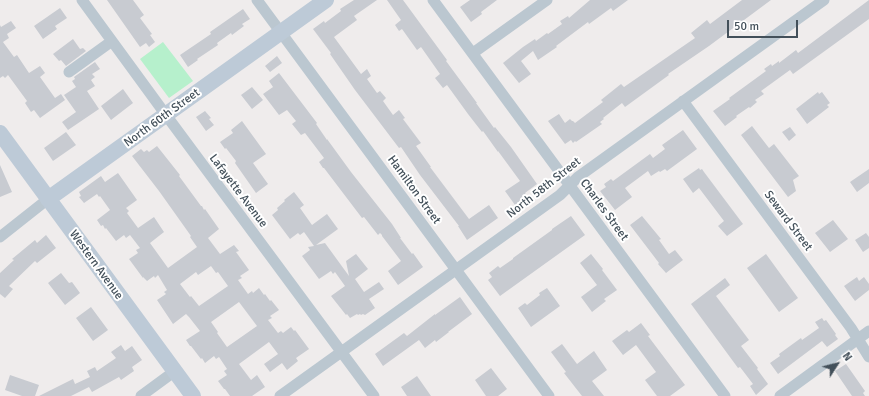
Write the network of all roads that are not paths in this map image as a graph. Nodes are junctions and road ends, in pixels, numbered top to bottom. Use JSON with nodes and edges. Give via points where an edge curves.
{"nodes":[{"id":1,"x":82,"y":0,"type":"edge"},
{"id":2,"x":257,"y":0,"type":"edge"},
{"id":3,"x":326,"y":0,"type":"edge"},
{"id":4,"x":433,"y":0,"type":"edge"},
{"id":5,"x":547,"y":0,"type":"edge"},
{"id":6,"x":824,"y":0,"type":"edge"},
{"id":7,"x":280,"y":32,"type":"junction"},
{"id":8,"x":112,"y":41,"type":"junction"},
{"id":9,"x":473,"y":53,"type":"junction"},
{"id":10,"x":69,"y":72,"type":"dead end"},
{"id":11,"x":683,"y":102,"type":"junction"},
{"id":12,"x":166,"y":115,"type":"junction"},
{"id":13,"x":0,"y":133,"type":"edge"},
{"id":14,"x":570,"y":185,"type":"junction"},
{"id":15,"x":48,"y":199,"type":"junction"},
{"id":16,"x":0,"y":237,"type":"edge"},
{"id":17,"x":456,"y":269,"type":"junction"},
{"id":18,"x":869,"y":331,"type":"edge"},
{"id":19,"x":858,"y":340,"type":"junction"},
{"id":20,"x":341,"y":352,"type":"junction"},
{"id":21,"x":869,"y":357,"type":"edge"},
{"id":22,"x":175,"y":371,"type":"junction"},
{"id":23,"x":141,"y":396,"type":"edge"},
{"id":24,"x":193,"y":396,"type":"edge"},
{"id":25,"x":280,"y":396,"type":"edge"},
{"id":26,"x":374,"y":396,"type":"edge"},
{"id":27,"x":549,"y":396,"type":"edge"},
{"id":28,"x":725,"y":396,"type":"edge"},
{"id":29,"x":780,"y":396,"type":"edge"}],
"edges":[{"from":1,"to":8,"type":"street","name":"Lafayette Avenue"},
{"from":2,"to":7,"type":"street","name":"Hamilton Street"},
{"from":3,"to":7,"type":"street","name":"North 60th Street"},
{"from":4,"to":9,"type":"street","name":"Charles Street"},
{"from":5,"to":9,"type":"street"},
{"from":6,"to":11,"type":"street","name":"North 58th Street"},
{"from":7,"to":12,"type":"street","name":"North 60th Street"},
{"from":7,"to":17,"type":"street","name":"Hamilton Street"},
{"from":8,"to":10,"type":"street"},
{"from":8,"to":12,"type":"street","name":"Lafayette Avenue"},
{"from":9,"to":14,"type":"street","name":"Charles Street"},
{"from":11,"to":14,"type":"street","name":"North 58th Street"},
{"from":11,"to":19,"type":"street","name":"Seward Street"},
{"from":12,"to":15,"type":"street","name":"North 60th Street"},
{"from":12,"to":20,"type":"street","name":"Lafayette Avenue"},
{"from":13,"to":15,"type":"street","name":"Western Avenue"},
{"from":14,"to":17,"type":"street","name":"North 58th Street","via":[[560,195]]},
{"from":14,"to":28,"type":"street","name":"Charles Street"},
{"from":15,"to":16,"type":"street","name":"North 60th Street"},
{"from":15,"to":22,"type":"street","name":"Western Avenue"},
{"from":17,"to":20,"type":"street","name":"North 58th Street"},
{"from":17,"to":27,"type":"street","name":"Hamilton Street"},
{"from":18,"to":19,"type":"street"},
{"from":19,"to":21,"type":"street","name":"Seward Street"},
{"from":19,"to":29,"type":"street"},
{"from":20,"to":25,"type":"street","name":"North 58th Street"},
{"from":20,"to":26,"type":"street","name":"Lafayette Avenue"},
{"from":22,"to":23,"type":"street"},
{"from":22,"to":24,"type":"street","name":"Western Avenue"}]}
